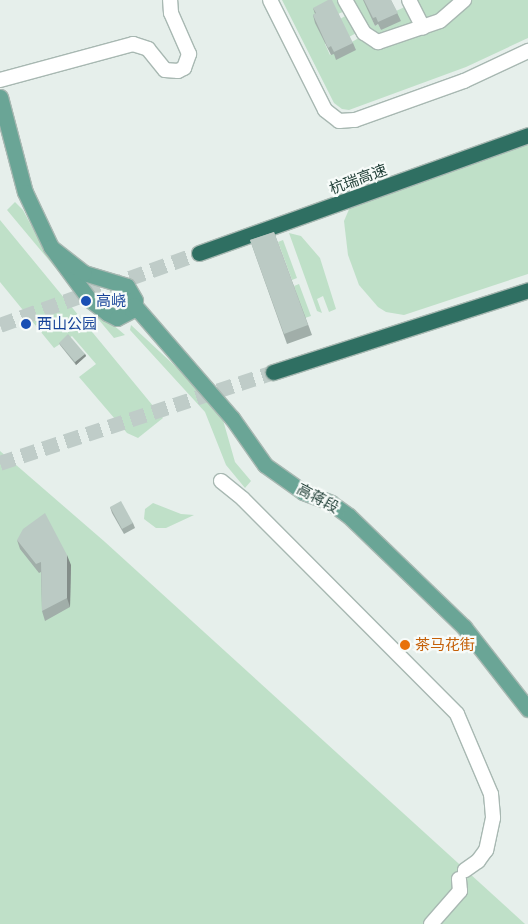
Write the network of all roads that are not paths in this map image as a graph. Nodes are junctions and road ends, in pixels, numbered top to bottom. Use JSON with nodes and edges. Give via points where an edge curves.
{"nodes":[{"id":1,"x":170,"y":0,"type":"edge"},
{"id":2,"x":270,"y":0,"type":"edge"},
{"id":3,"x":344,"y":0,"type":"edge"},
{"id":4,"x":409,"y":0,"type":"edge"},
{"id":5,"x":464,"y":0,"type":"edge"},
{"id":6,"x":423,"y":28,"type":"junction"},
{"id":7,"x":528,"y":52,"type":"edge"},
{"id":8,"x":0,"y":80,"type":"edge"},
{"id":9,"x":0,"y":97,"type":"edge"},
{"id":10,"x":528,"y":135,"type":"edge"},
{"id":11,"x":51,"y":247,"type":"junction"},
{"id":12,"x":199,"y":252,"type":"tunnel mouth"},
{"id":13,"x":116,"y":284,"type":"junction"},
{"id":14,"x":528,"y":290,"type":"edge"},
{"id":15,"x":134,"y":305,"type":"junction"},
{"id":16,"x":103,"y":309,"type":"junction"},
{"id":17,"x":273,"y":372,"type":"tunnel mouth"},
{"id":18,"x":221,"y":481,"type":"dead end"},
{"id":19,"x":528,"y":709,"type":"edge"},
{"id":20,"x":431,"y":924,"type":"edge"}],
"edges":[{"from":1,"to":8,"type":"street","via":[[171,13],[189,54],[184,68],[178,71],[165,70],[148,49],[133,44]]},
{"from":2,"to":7,"type":"street","via":[[325,110],[339,121],[355,120],[455,84]]},
{"from":3,"to":6,"type":"street","via":[[360,29],[376,41],[386,42]]},
{"from":4,"to":6,"type":"street"},
{"from":5,"to":6,"type":"street","via":[[440,21]]},
{"from":9,"to":11,"type":"main road","via":[[25,192]]},
{"from":10,"to":12,"type":"highway","name":"杭瑞高速"},
{"from":11,"to":13,"type":"main road","via":[[84,273]]},
{"from":11,"to":16,"type":"main road","via":[[84,293]]},
{"from":13,"to":15,"type":"main road","via":[[131,290]]},
{"from":13,"to":16,"type":"main road","via":[[102,293]]},
{"from":14,"to":17,"type":"highway"},
{"from":15,"to":16,"type":"main road","via":[[128,314],[117,318]]},
{"from":15,"to":19,"type":"main road","name":"高蒋段","via":[[232,418],[265,465],[303,492],[331,503],[349,516],[464,627]]},
{"from":18,"to":20,"type":"street","via":[[243,499],[457,714],[491,794],[493,818],[486,850],[462,874],[460,890]]}]}
